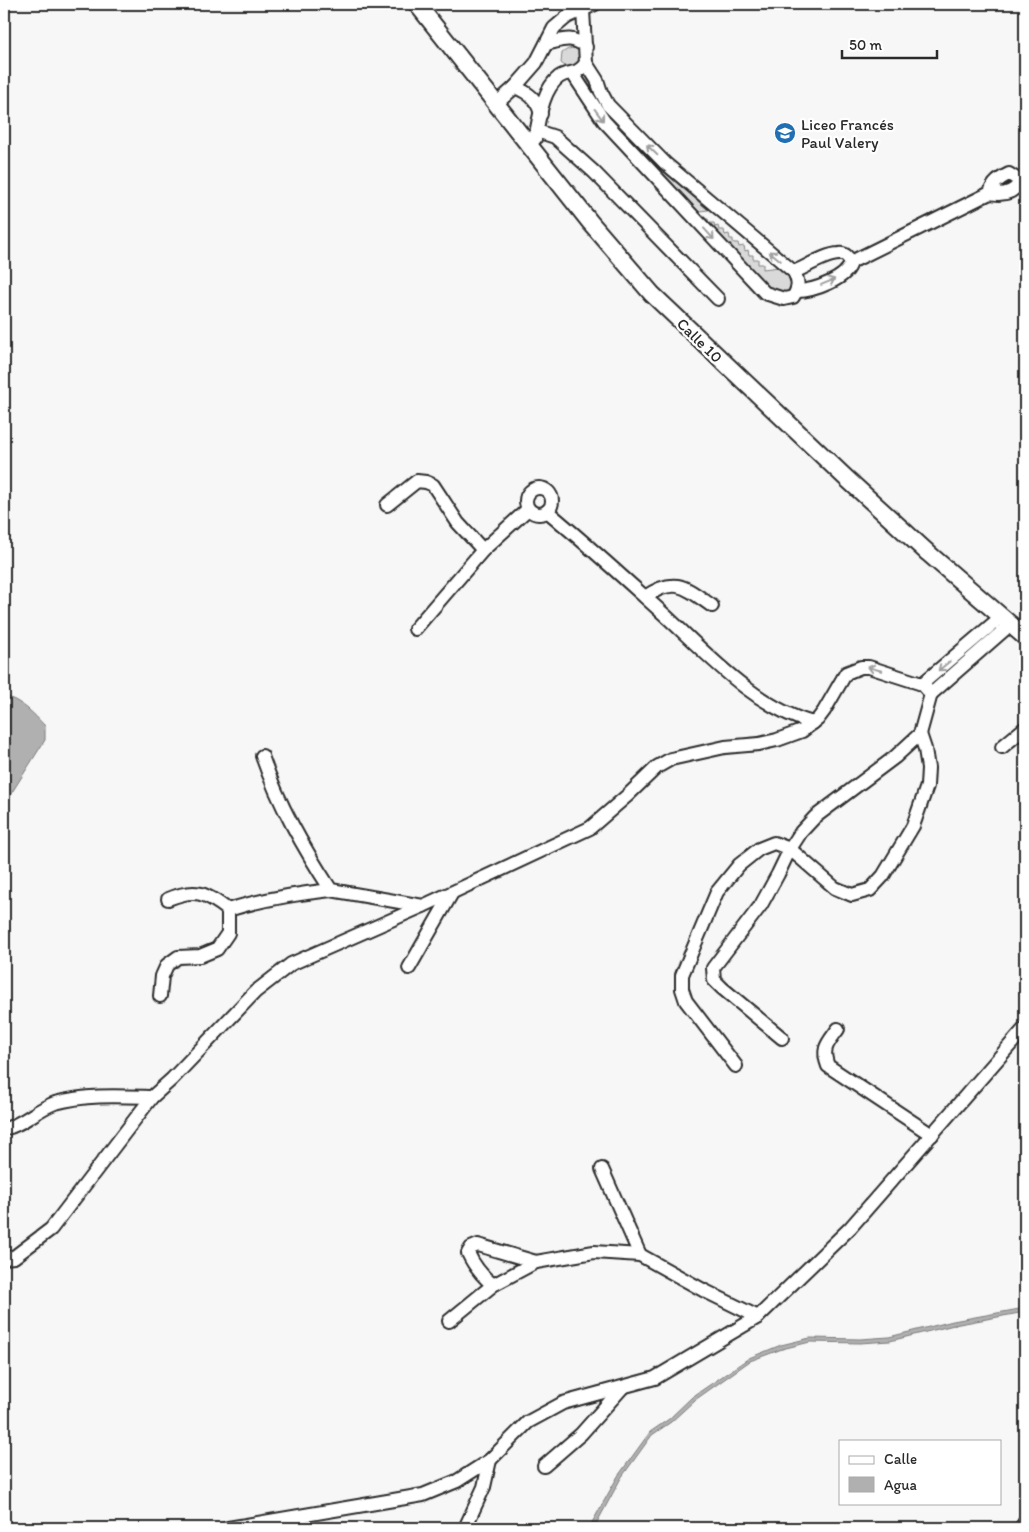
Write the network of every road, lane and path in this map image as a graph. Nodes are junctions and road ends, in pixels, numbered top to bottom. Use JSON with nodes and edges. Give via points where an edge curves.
{"nodes":[{"id":1,"x":417,"y":4,"type":"edge"},
{"id":2,"x":595,"y":4,"type":"edge"},
{"id":3,"x":583,"y":10,"type":"junction"},
{"id":4,"x":546,"y":44,"type":"junction"},
{"id":5,"x":586,"y":47,"type":"junction"},
{"id":6,"x":586,"y":63,"type":"junction"},
{"id":7,"x":573,"y":74,"type":"junction"},
{"id":8,"x":515,"y":87,"type":"junction"},
{"id":9,"x":496,"y":104,"type":"junction"},
{"id":10,"x":541,"y":114,"type":"junction"},
{"id":11,"x":537,"y":131,"type":"junction"},
{"id":12,"x":533,"y":149,"type":"junction"},
{"id":13,"x":1022,"y":182,"type":"edge"},
{"id":14,"x":851,"y":262,"type":"junction"},
{"id":15,"x":794,"y":272,"type":"junction"},
{"id":16,"x":797,"y":291,"type":"junction"},
{"id":17,"x":718,"y":299,"type":"dead end"},
{"id":18,"x":387,"y":505,"type":"dead end"},
{"id":19,"x":528,"y":509,"type":"junction"},
{"id":20,"x":547,"y":511,"type":"junction"},
{"id":21,"x":483,"y":550,"type":"junction"},
{"id":22,"x":645,"y":597,"type":"junction"},
{"id":23,"x":712,"y":606,"type":"dead end"},
{"id":24,"x":1007,"y":620,"type":"junction"},
{"id":25,"x":415,"y":629,"type":"dead end"},
{"id":26,"x":1025,"y":637,"type":"edge"},
{"id":27,"x":922,"y":684,"type":"junction"},
{"id":28,"x":931,"y":694,"type":"junction"},
{"id":29,"x":813,"y":723,"type":"junction"},
{"id":30,"x":1025,"y":728,"type":"edge"},
{"id":31,"x":920,"y":734,"type":"junction"},
{"id":32,"x":1002,"y":747,"type":"dead end"},
{"id":33,"x":262,"y":756,"type":"dead end"},
{"id":34,"x":790,"y":849,"type":"junction"},
{"id":35,"x":331,"y":890,"type":"junction"},
{"id":36,"x":452,"y":893,"type":"junction"},
{"id":37,"x":168,"y":899,"type":"dead end"},
{"id":38,"x":423,"y":906,"type":"junction"},
{"id":39,"x":228,"y":910,"type":"junction"},
{"id":40,"x":409,"y":968,"type":"dead end"},
{"id":41,"x":160,"y":996,"type":"dead end"},
{"id":42,"x":1025,"y":1028,"type":"edge"},
{"id":43,"x":838,"y":1029,"type":"dead end"},
{"id":44,"x":782,"y":1038,"type":"dead end"},
{"id":45,"x":736,"y":1066,"type":"dead end"},
{"id":46,"x":152,"y":1097,"type":"junction"},
{"id":47,"x":4,"y":1129,"type":"edge"},
{"id":48,"x":932,"y":1135,"type":"junction"},
{"id":49,"x":602,"y":1169,"type":"dead end"},
{"id":50,"x":640,"y":1255,"type":"junction"},
{"id":51,"x":4,"y":1258,"type":"edge"},
{"id":52,"x":536,"y":1262,"type":"junction"},
{"id":53,"x":493,"y":1285,"type":"junction"},
{"id":54,"x":758,"y":1317,"type":"junction"},
{"id":55,"x":449,"y":1321,"type":"dead end"},
{"id":56,"x":622,"y":1388,"type":"junction"},
{"id":57,"x":490,"y":1460,"type":"junction"},
{"id":58,"x":544,"y":1466,"type":"dead end"},
{"id":59,"x":1025,"y":1522,"type":"edge"},
{"id":60,"x":228,"y":1528,"type":"edge"},
{"id":61,"x":465,"y":1528,"type":"edge"},
{"id":62,"x":1021,"y":1528,"type":"edge"}],
"edges":[{"from":1,"to":9,"type":"main road","name":"Calle 10"},
{"from":2,"to":3,"type":"street"},
{"from":3,"to":4,"type":"street","via":[[554,28]]},
{"from":3,"to":5,"type":"street"},
{"from":4,"to":5,"type":"street","via":[[572,39]]},
{"from":4,"to":8,"type":"street","via":[[536,63]]},
{"from":5,"to":6,"type":"street"},
{"from":6,"to":7,"type":"street"},
{"from":15,"to":6,"type":"street","one_way":true,"via":[[644,144],[608,105]]},
{"from":7,"to":10,"type":"street","via":[[560,76],[553,84]]},
{"from":7,"to":16,"type":"street","one_way":true,"via":[[604,121],[765,293],[784,299],[793,297]]},
{"from":8,"to":9,"type":"street"},
{"from":8,"to":10,"type":"street","via":[[533,97]]},
{"from":9,"to":12,"type":"main road","name":"Calle 10"},
{"from":10,"to":11,"type":"street"},
{"from":11,"to":12,"type":"street"},
{"from":11,"to":17,"type":"street","via":[[555,137],[563,144]]},
{"from":12,"to":24,"type":"main road","name":"Calle 10","via":[[652,294],[928,553]]},
{"from":13,"to":14,"type":"street","via":[[1008,193],[990,193]]},
{"from":14,"to":15,"type":"street","via":[[840,253]]},
{"from":16,"to":14,"type":"street","one_way":true,"via":[[807,291],[835,279],[850,268]]},
{"from":15,"to":16,"type":"street","via":[[798,281]]},
{"from":18,"to":21,"type":"street","via":[[417,481],[433,485],[458,523]]},
{"from":19,"to":20,"type":"street","via":[[535,514]]},
{"from":19,"to":20,"type":"street","via":[[525,499],[528,492],[540,487],[547,490],[552,498]]},
{"from":19,"to":21,"type":"street"},
{"from":20,"to":22,"type":"street"},
{"from":21,"to":25,"type":"street"},
{"from":22,"to":23,"type":"street","via":[[673,585],[686,588]]},
{"from":22,"to":29,"type":"street","via":[[717,665],[748,689],[790,715]]},
{"from":24,"to":26,"type":"main road","name":"Calle 10"},
{"from":24,"to":27,"type":"street","one_way":true},
{"from":24,"to":28,"type":"street"},
{"from":27,"to":28,"type":"street"},
{"from":27,"to":29,"type":"street","one_way":true,"via":[[869,667],[853,669],[846,673],[824,711]]},
{"from":28,"to":31,"type":"street"},
{"from":29,"to":36,"type":"street","via":[[777,740],[671,759],[657,767],[590,828]]},
{"from":30,"to":32,"type":"street"},
{"from":31,"to":34,"type":"street","via":[[895,757],[815,817],[800,832]]},
{"from":31,"to":34,"type":"street","via":[[927,758],[926,786],[913,826],[883,876],[870,890],[852,895],[835,888]]},
{"from":33,"to":35,"type":"street","via":[[277,797],[306,853]]},
{"from":34,"to":44,"type":"street","via":[[761,906],[714,968],[714,980]]},
{"from":34,"to":45,"type":"street","via":[[774,844],[758,849],[739,865],[717,892],[682,975],[686,1001]]},
{"from":35,"to":38,"type":"street"},
{"from":35,"to":39,"type":"street","via":[[277,897]]},
{"from":36,"to":38,"type":"street"},
{"from":36,"to":40,"type":"street"},
{"from":37,"to":39,"type":"street","via":[[184,893],[198,893],[211,897]]},
{"from":38,"to":46,"type":"street","via":[[291,964],[255,992]]},
{"from":39,"to":41,"type":"street","via":[[228,933],[217,949],[200,956],[178,957],[167,965]]},
{"from":42,"to":48,"type":"street"},
{"from":43,"to":48,"type":"street","via":[[825,1048],[828,1066]]},
{"from":46,"to":47,"type":"street","via":[[101,1095],[54,1104]]},
{"from":46,"to":51,"type":"street","via":[[51,1229],[14,1258]]},
{"from":48,"to":54,"type":"street","via":[[850,1228]]},
{"from":49,"to":50,"type":"street"},
{"from":50,"to":52,"type":"street","via":[[594,1252]]},
{"from":50,"to":54,"type":"street"},
{"from":52,"to":53,"type":"street"},
{"from":52,"to":53,"type":"street","via":[[478,1245],[471,1248],[468,1253],[473,1263]]},
{"from":53,"to":55,"type":"street"},
{"from":54,"to":56,"type":"street","via":[[654,1378]]},
{"from":56,"to":57,"type":"street","via":[[563,1403],[528,1422]]},
{"from":56,"to":58,"type":"street","via":[[581,1434]]},
{"from":57,"to":60,"type":"street","via":[[457,1481],[423,1495]]},
{"from":57,"to":61,"type":"street","via":[[484,1486]]},
{"from":59,"to":62,"type":"street"}]}
